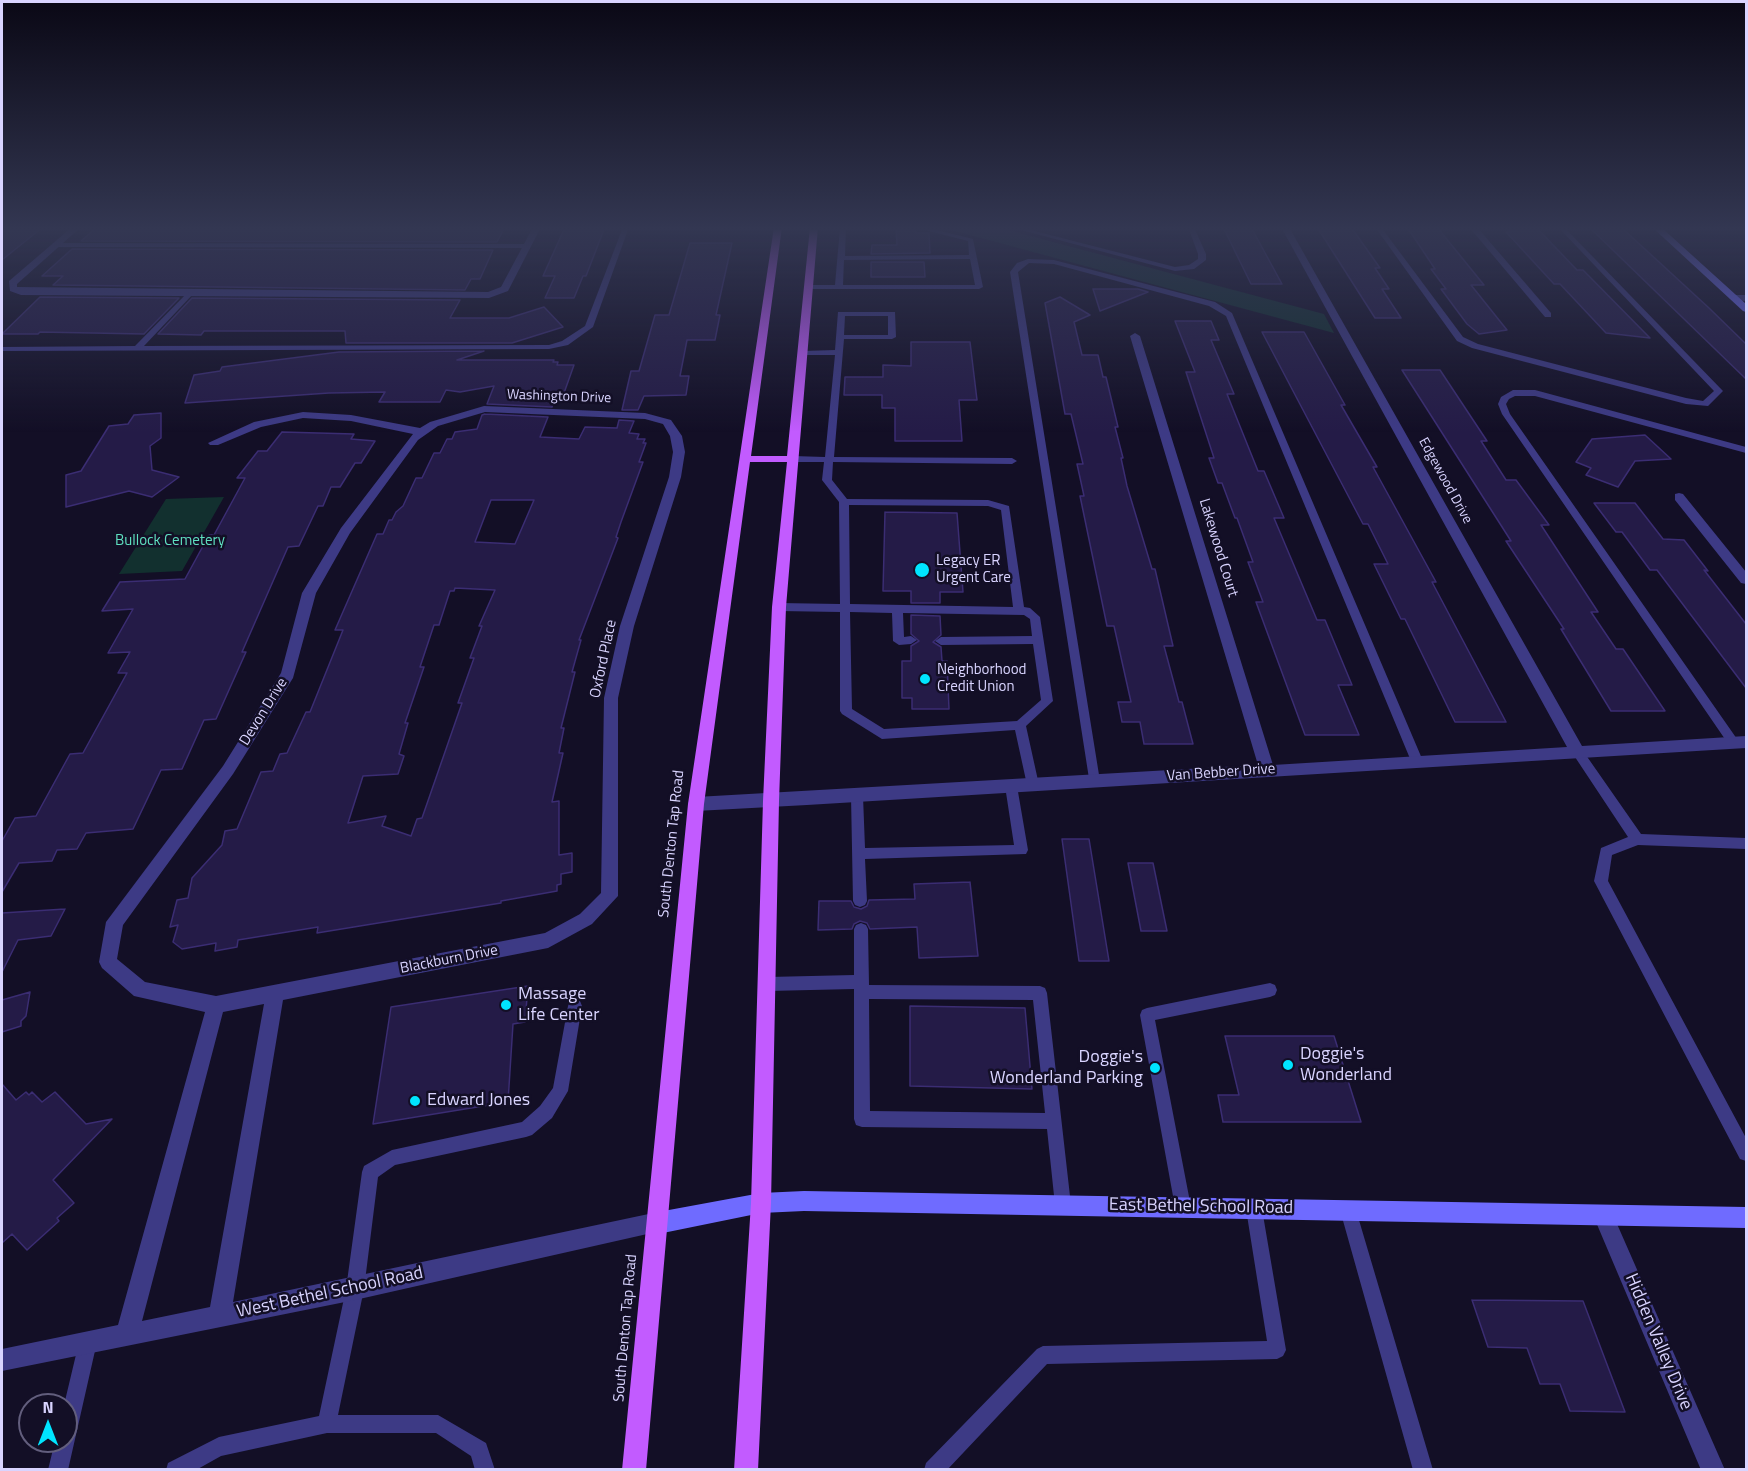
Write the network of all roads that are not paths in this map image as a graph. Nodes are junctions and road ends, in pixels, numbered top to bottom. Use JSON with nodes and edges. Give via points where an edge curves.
{"nodes":[{"id":1,"x":187,"y":296,"type":"edge"},
{"id":2,"x":600,"y":296,"type":"edge"},
{"id":3,"x":768,"y":296,"type":"edge"},
{"id":4,"x":808,"y":296,"type":"edge"},
{"id":5,"x":1017,"y":296,"type":"edge"},
{"id":6,"x":1180,"y":296,"type":"edge"},
{"id":7,"x":1324,"y":296,"type":"edge"},
{"id":8,"x":1429,"y":296,"type":"edge"},
{"id":9,"x":1532,"y":296,"type":"edge"},
{"id":10,"x":1627,"y":296,"type":"edge"},
{"id":11,"x":1731,"y":296,"type":"edge"},
{"id":12,"x":1734,"y":298,"type":"junction"},
{"id":13,"x":1746,"y":298,"type":"edge"},
{"id":14,"x":1746,"y":309,"type":"edge"},
{"id":15,"x":1548,"y":315,"type":"dead end"},
{"id":16,"x":1135,"y":336,"type":"dead end"},
{"id":17,"x":840,"y":337,"type":"junction"},
{"id":18,"x":2,"y":349,"type":"edge"},
{"id":19,"x":137,"y":349,"type":"junction"},
{"id":20,"x":839,"y":352,"type":"junction"},
{"id":21,"x":803,"y":353,"type":"junction"},
{"id":22,"x":434,"y":424,"type":"joint"},
{"id":23,"x":421,"y":432,"type":"junction"},
{"id":24,"x":676,"y":436,"type":"joint"},
{"id":25,"x":213,"y":443,"type":"dead end"},
{"id":26,"x":1746,"y":450,"type":"edge"},
{"id":27,"x":744,"y":459,"type":"junction"},
{"id":28,"x":793,"y":459,"type":"junction"},
{"id":29,"x":829,"y":459,"type":"junction"},
{"id":30,"x":1012,"y":461,"type":"dead end"},
{"id":31,"x":1679,"y":497,"type":"dead end"},
{"id":32,"x":843,"y":502,"type":"junction"},
{"id":33,"x":1746,"y":580,"type":"edge"},
{"id":34,"x":779,"y":608,"type":"junction"},
{"id":35,"x":843,"y":608,"type":"junction"},
{"id":36,"x":897,"y":609,"type":"junction"},
{"id":37,"x":1018,"y":610,"type":"junction"},
{"id":38,"x":911,"y":640,"type":"dead end"},
{"id":39,"x":1039,"y":640,"type":"junction"},
{"id":40,"x":941,"y":641,"type":"dead end"},
{"id":41,"x":1020,"y":725,"type":"junction"},
{"id":42,"x":1740,"y":742,"type":"edge"},
{"id":43,"x":1577,"y":751,"type":"junction"},
{"id":44,"x":1417,"y":761,"type":"junction"},
{"id":45,"x":1267,"y":770,"type":"junction"},
{"id":46,"x":1094,"y":781,"type":"junction"},
{"id":47,"x":1033,"y":785,"type":"junction"},
{"id":48,"x":1011,"y":786,"type":"junction"},
{"id":49,"x":857,"y":796,"type":"junction"},
{"id":50,"x":771,"y":801,"type":"junction"},
{"id":51,"x":696,"y":804,"type":"junction"},
{"id":52,"x":1637,"y":839,"type":"junction"},
{"id":53,"x":1746,"y":843,"type":"edge"},
{"id":54,"x":859,"y":854,"type":"junction"},
{"id":55,"x":609,"y":896,"type":"joint"},
{"id":56,"x":860,"y":901,"type":"dead end"},
{"id":57,"x":861,"y":929,"type":"dead end"},
{"id":58,"x":768,"y":984,"type":"junction"},
{"id":59,"x":862,"y":987,"type":"junction"},
{"id":60,"x":140,"y":990,"type":"joint"},
{"id":61,"x":1270,"y":990,"type":"dead end"},
{"id":62,"x":275,"y":994,"type":"junction"},
{"id":63,"x":216,"y":1005,"type":"junction"},
{"id":64,"x":575,"y":1006,"type":"dead end"},
{"id":65,"x":1054,"y":1121,"type":"junction"},
{"id":66,"x":1746,"y":1153,"type":"edge"},
{"id":67,"x":761,"y":1203,"type":"junction"},
{"id":68,"x":1063,"y":1205,"type":"junction"},
{"id":69,"x":1183,"y":1207,"type":"junction"},
{"id":70,"x":1254,"y":1209,"type":"junction"},
{"id":71,"x":1348,"y":1210,"type":"junction"},
{"id":72,"x":1602,"y":1215,"type":"junction"},
{"id":73,"x":1746,"y":1218,"type":"edge"},
{"id":74,"x":658,"y":1223,"type":"junction"},
{"id":75,"x":355,"y":1289,"type":"junction"},
{"id":76,"x":220,"y":1316,"type":"junction"},
{"id":77,"x":127,"y":1335,"type":"junction"},
{"id":78,"x":88,"y":1342,"type":"junction"},
{"id":79,"x":2,"y":1360,"type":"edge"},
{"id":80,"x":76,"y":1393,"type":"edge"},
{"id":81,"x":327,"y":1424,"type":"junction"},
{"id":82,"x":62,"y":1453,"type":"edge"},
{"id":83,"x":58,"y":1470,"type":"edge"},
{"id":84,"x":175,"y":1470,"type":"edge"},
{"id":85,"x":485,"y":1470,"type":"edge"},
{"id":86,"x":634,"y":1470,"type":"edge"},
{"id":87,"x":746,"y":1470,"type":"edge"},
{"id":88,"x":933,"y":1470,"type":"edge"},
{"id":89,"x":1423,"y":1470,"type":"edge"},
{"id":90,"x":1713,"y":1470,"type":"edge"}],
"edges":[{"from":1,"to":19,"type":"lane"},
{"from":2,"to":19,"type":"lane","via":[[589,327],[565,343],[549,348]]},
{"from":3,"to":27,"type":"main road","name":"South Denton Tap Road"},
{"from":4,"to":21,"type":"main road"},
{"from":5,"to":46,"type":"lane"},
{"from":6,"to":44,"type":"lane","via":[[1212,304],[1229,315]]},
{"from":7,"to":43,"type":"street","name":"Edgewood Drive"},
{"from":8,"to":10,"type":"lane","via":[[1460,339],[1705,404],[1719,392]]},
{"from":9,"to":15,"type":"street"},
{"from":11,"to":12,"type":"street"},
{"from":12,"to":13,"type":"street"},
{"from":12,"to":14,"type":"street"},
{"from":16,"to":45,"type":"street","name":"Lakewood Court"},
{"from":17,"to":17,"type":"lane","via":[[841,314],[892,314],[892,337]]},
{"from":17,"to":20,"type":"lane"},
{"from":18,"to":19,"type":"lane"},
{"from":20,"to":21,"type":"lane"},
{"from":20,"to":29,"type":"lane"},
{"from":21,"to":28,"type":"main road"},
{"from":22,"to":23,"type":"street","name":"Devon Drive"},
{"from":22,"to":24,"type":"street","name":"Washington Drive","via":[[484,409],[645,416],[667,422]]},
{"from":23,"to":25,"type":"street","via":[[351,418],[303,415],[258,424]]},
{"from":23,"to":60,"type":"street","name":"Devon Drive","via":[[345,531],[309,593],[288,674],[264,713],[228,770],[115,922],[108,962]]},
{"from":24,"to":55,"type":"street","name":"Oxford Place","via":[[679,452],[675,477],[627,626],[611,698]]},
{"from":26,"to":42,"type":"lane","via":[[1535,393],[1513,393],[1502,404]]},
{"from":27,"to":28,"type":"main road"},
{"from":27,"to":51,"type":"main road","name":"South Denton Tap Road"},
{"from":28,"to":29,"type":"lane"},
{"from":28,"to":34,"type":"main road"},
{"from":29,"to":30,"type":"lane"},
{"from":29,"to":32,"type":"lane","via":[[827,480]]},
{"from":31,"to":33,"type":"street"},
{"from":32,"to":35,"type":"lane"},
{"from":32,"to":37,"type":"lane","via":[[988,503],[1006,508]]},
{"from":34,"to":35,"type":"lane"},
{"from":34,"to":50,"type":"main road"},
{"from":35,"to":36,"type":"lane"},
{"from":35,"to":41,"type":"lane","via":[[846,711],[882,734]]},
{"from":36,"to":37,"type":"lane"},
{"from":36,"to":38,"type":"lane","via":[[899,641]]},
{"from":37,"to":39,"type":"lane","via":[[1035,617]]},
{"from":39,"to":40,"type":"lane"},
{"from":39,"to":41,"type":"lane","via":[[1047,701]]},
{"from":41,"to":47,"type":"lane"},
{"from":42,"to":43,"type":"street","name":"Van Bebber Drive"},
{"from":43,"to":44,"type":"street","name":"Van Bebber Drive"},
{"from":43,"to":52,"type":"lane"},
{"from":44,"to":45,"type":"street","name":"Van Bebber Drive"},
{"from":45,"to":46,"type":"street","name":"Van Bebber Drive"},
{"from":46,"to":47,"type":"street","name":"Van Bebber Drive"},
{"from":47,"to":48,"type":"street","name":"Van Bebber Drive"},
{"from":48,"to":49,"type":"street","name":"Van Bebber Drive"},
{"from":48,"to":54,"type":"lane","via":[[1021,850]]},
{"from":49,"to":50,"type":"street","name":"Van Bebber Drive"},
{"from":49,"to":54,"type":"lane"},
{"from":50,"to":51,"type":"street","name":"Van Bebber Drive"},
{"from":50,"to":58,"type":"main road"},
{"from":51,"to":74,"type":"main road","name":"South Denton Tap Road"},
{"from":52,"to":53,"type":"lane"},
{"from":52,"to":66,"type":"lane","via":[[1606,852],[1601,881]]},
{"from":54,"to":56,"type":"lane"},
{"from":55,"to":62,"type":"street","name":"Blackburn Drive","via":[[586,919],[548,940]]},
{"from":57,"to":59,"type":"lane"},
{"from":58,"to":59,"type":"lane"},
{"from":58,"to":67,"type":"main road"},
{"from":59,"to":65,"type":"lane","via":[[1040,993]]},
{"from":59,"to":65,"type":"lane","via":[[862,1119]]},
{"from":60,"to":63,"type":"street","name":"Blackburn Drive"},
{"from":61,"to":69,"type":"lane","via":[[1147,1015]]},
{"from":62,"to":63,"type":"street","name":"Blackburn Drive"},
{"from":62,"to":76,"type":"street"},
{"from":63,"to":77,"type":"street"},
{"from":64,"to":75,"type":"lane","via":[[560,1091],[546,1112],[526,1129],[392,1158],[370,1172]]},
{"from":65,"to":68,"type":"lane"},
{"from":67,"to":68,"type":"street","name":"East Bethel School Road"},
{"from":67,"to":74,"type":"street","name":"East Bethel School Road"},
{"from":67,"to":87,"type":"main road"},
{"from":68,"to":69,"type":"street","name":"East Bethel School Road"},
{"from":69,"to":70,"type":"street","name":"East Bethel School Road"},
{"from":70,"to":71,"type":"street","name":"East Bethel School Road"},
{"from":70,"to":88,"type":"lane","via":[[1277,1350],[1043,1355]]},
{"from":71,"to":72,"type":"street","name":"East Bethel School Road"},
{"from":71,"to":89,"type":"lane"},
{"from":72,"to":73,"type":"street","name":"East Bethel School Road"},
{"from":72,"to":90,"type":"street","name":"Hidden Valley Drive"},
{"from":74,"to":75,"type":"street","name":"West Bethel School Road"},
{"from":74,"to":86,"type":"main road","name":"South Denton Tap Road"},
{"from":75,"to":76,"type":"street","name":"West Bethel School Road"},
{"from":75,"to":81,"type":"lane"},
{"from":76,"to":77,"type":"street","name":"West Bethel School Road"},
{"from":77,"to":78,"type":"street","name":"West Bethel School Road"},
{"from":78,"to":79,"type":"street","name":"West Bethel School Road"},
{"from":78,"to":80,"type":"lane"},
{"from":81,"to":84,"type":"lane","via":[[219,1447]]},
{"from":81,"to":85,"type":"lane","via":[[438,1424],[478,1450]]},
{"from":82,"to":83,"type":"lane"}]}
